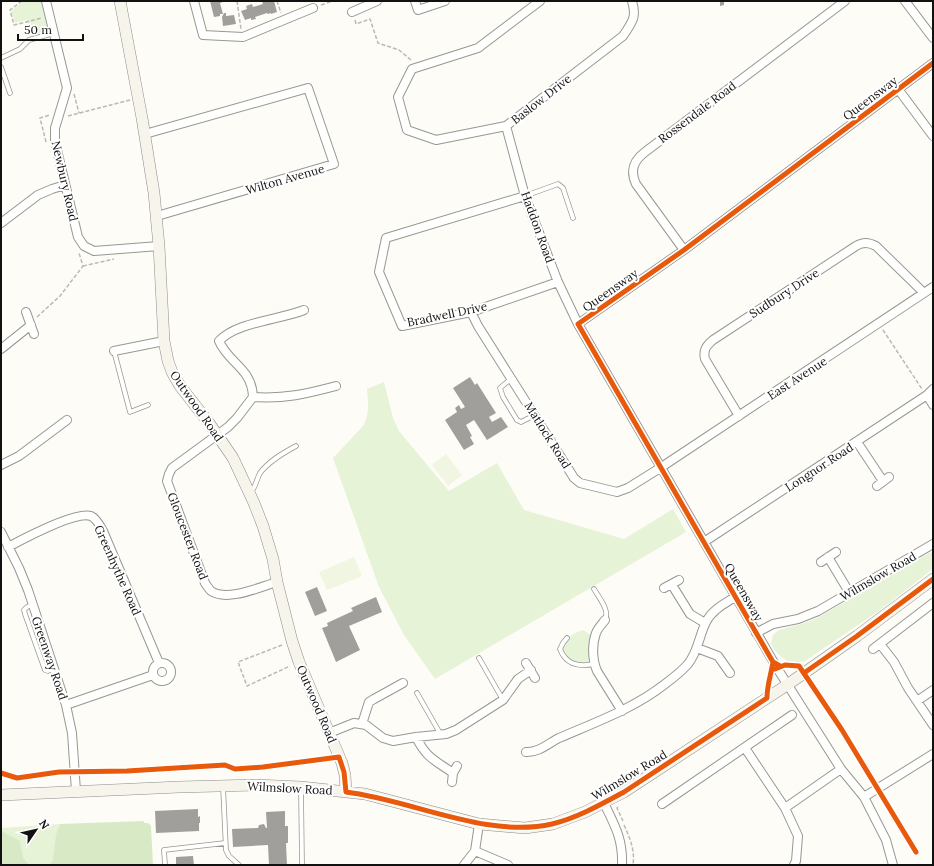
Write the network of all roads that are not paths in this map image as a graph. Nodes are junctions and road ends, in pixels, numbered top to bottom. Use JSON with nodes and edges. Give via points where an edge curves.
{"nodes":[{"id":1,"x":46,"y":1,"type":"edge"},
{"id":2,"x":120,"y":1,"type":"edge"},
{"id":3,"x":194,"y":1,"type":"edge"},
{"id":4,"x":377,"y":1,"type":"edge"},
{"id":5,"x":415,"y":1,"type":"edge"},
{"id":6,"x":445,"y":1,"type":"edge"},
{"id":7,"x":540,"y":1,"type":"edge"},
{"id":8,"x":632,"y":1,"type":"edge"},
{"id":9,"x":845,"y":1,"type":"edge"},
{"id":10,"x":905,"y":1,"type":"edge"},
{"id":11,"x":367,"y":3,"type":"edge"},
{"id":12,"x":313,"y":8,"type":"dead end"},
{"id":13,"x":352,"y":12,"type":"road end"},
{"id":14,"x":54,"y":33,"type":"junction"},
{"id":15,"x":933,"y":38,"type":"edge"},
{"id":16,"x":1,"y":58,"type":"edge"},
{"id":17,"x":933,"y":63,"type":"edge"},
{"id":18,"x":1,"y":67,"type":"edge"},
{"id":19,"x":898,"y":89,"type":"junction"},
{"id":20,"x":10,"y":93,"type":"dead end"},
{"id":21,"x":506,"y":126,"type":"junction"},
{"id":22,"x":145,"y":134,"type":"junction"},
{"id":23,"x":933,"y":136,"type":"edge"},
{"id":24,"x":65,"y":185,"type":"junction"},
{"id":25,"x":525,"y":196,"type":"junction"},
{"id":26,"x":157,"y":216,"type":"junction"},
{"id":27,"x":573,"y":218,"type":"dead end"},
{"id":28,"x":1,"y":223,"type":"edge"},
{"id":29,"x":160,"y":246,"type":"junction"},
{"id":30,"x":684,"y":250,"type":"junction"},
{"id":31,"x":558,"y":282,"type":"junction"},
{"id":32,"x":933,"y":287,"type":"edge"},
{"id":33,"x":924,"y":293,"type":"junction"},
{"id":34,"x":304,"y":310,"type":"dead end"},
{"id":35,"x":26,"y":312,"type":"dead end"},
{"id":36,"x":471,"y":312,"type":"junction"},
{"id":37,"x":578,"y":324,"type":"junction"},
{"id":38,"x":31,"y":325,"type":"junction"},
{"id":39,"x":34,"y":334,"type":"dead end"},
{"id":40,"x":164,"y":341,"type":"junction"},
{"id":41,"x":1,"y":349,"type":"edge"},
{"id":42,"x":114,"y":351,"type":"joint"},
{"id":43,"x":508,"y":381,"type":"junction"},
{"id":44,"x":336,"y":386,"type":"dead end"},
{"id":45,"x":930,"y":392,"type":"edge"},
{"id":46,"x":253,"y":397,"type":"junction"},
{"id":47,"x":148,"y":405,"type":"dead end"},
{"id":48,"x":933,"y":405,"type":"edge"},
{"id":49,"x":536,"y":415,"type":"junction"},
{"id":50,"x":739,"y":416,"type":"junction"},
{"id":51,"x":66,"y":420,"type":"dead end"},
{"id":52,"x":217,"y":435,"type":"junction"},
{"id":53,"x":857,"y":442,"type":"junction"},
{"id":54,"x":296,"y":446,"type":"dead end"},
{"id":55,"x":1,"y":465,"type":"edge"},
{"id":56,"x":660,"y":468,"type":"junction"},
{"id":57,"x":883,"y":482,"type":"dead end"},
{"id":58,"x":250,"y":494,"type":"junction"},
{"id":59,"x":1,"y":532,"type":"edge"},
{"id":60,"x":704,"y":542,"type":"junction"},
{"id":61,"x":933,"y":544,"type":"edge"},
{"id":62,"x":8,"y":547,"type":"junction"},
{"id":63,"x":836,"y":552,"type":"dead end"},
{"id":64,"x":933,"y":579,"type":"edge"},
{"id":65,"x":679,"y":580,"type":"dead end"},
{"id":66,"x":277,"y":582,"type":"junction"},
{"id":67,"x":594,"y":589,"type":"dead end"},
{"id":68,"x":849,"y":592,"type":"junction"},
{"id":69,"x":735,"y":597,"type":"junction"},
{"id":70,"x":933,"y":603,"type":"edge"},
{"id":71,"x":605,"y":620,"type":"joint"},
{"id":72,"x":705,"y":623,"type":"junction"},
{"id":73,"x":756,"y":633,"type":"junction"},
{"id":74,"x":567,"y":638,"type":"dead end"},
{"id":75,"x":697,"y":648,"type":"junction"},
{"id":76,"x":479,"y":658,"type":"dead end"},
{"id":77,"x":159,"y":663,"type":"junction"},
{"id":78,"x":526,"y":663,"type":"dead end"},
{"id":79,"x":594,"y":664,"type":"junction"},
{"id":80,"x":531,"y":670,"type":"junction"},
{"id":81,"x":730,"y":673,"type":"dead end"},
{"id":82,"x":153,"y":675,"type":"junction"},
{"id":83,"x":535,"y":678,"type":"dead end"},
{"id":84,"x":403,"y":683,"type":"dead end"},
{"id":85,"x":787,"y":685,"type":"junction"},
{"id":86,"x":933,"y":690,"type":"edge"},
{"id":87,"x":417,"y":693,"type":"dead end"},
{"id":88,"x":503,"y":700,"type":"junction"},
{"id":89,"x":918,"y":701,"type":"junction"},
{"id":90,"x":66,"y":705,"type":"junction"},
{"id":91,"x":622,"y":711,"type":"junction"},
{"id":92,"x":792,"y":715,"type":"dead end"},
{"id":93,"x":362,"y":724,"type":"junction"},
{"id":94,"x":933,"y":725,"type":"edge"},
{"id":95,"x":329,"y":733,"type":"junction"},
{"id":96,"x":441,"y":735,"type":"junction"},
{"id":97,"x":416,"y":737,"type":"junction"},
{"id":98,"x":745,"y":748,"type":"junction"},
{"id":99,"x":526,"y":752,"type":"dead end"},
{"id":100,"x":933,"y":754,"type":"edge"},
{"id":101,"x":841,"y":769,"type":"junction"},
{"id":102,"x":452,"y":782,"type":"dead end"},
{"id":103,"x":223,"y":786,"type":"junction"},
{"id":104,"x":301,"y":786,"type":"junction"},
{"id":105,"x":76,"y":791,"type":"junction"},
{"id":106,"x":346,"y":792,"type":"junction"},
{"id":107,"x":1,"y":795,"type":"edge"},
{"id":108,"x":864,"y":797,"type":"junction"},
{"id":109,"x":604,"y":803,"type":"junction"},
{"id":110,"x":662,"y":804,"type":"dead end"},
{"id":111,"x":785,"y":808,"type":"junction"},
{"id":112,"x":479,"y":824,"type":"junction"},
{"id":113,"x":225,"y":843,"type":"junction"},
{"id":114,"x":474,"y":851,"type":"junction"},
{"id":115,"x":165,"y":865,"type":"edge"},
{"id":116,"x":239,"y":865,"type":"edge"},
{"id":117,"x":302,"y":865,"type":"edge"},
{"id":118,"x":464,"y":865,"type":"edge"},
{"id":119,"x":508,"y":865,"type":"edge"},
{"id":120,"x":622,"y":865,"type":"edge"},
{"id":121,"x":794,"y":865,"type":"edge"},
{"id":122,"x":893,"y":865,"type":"edge"}],
"edges":[{"from":1,"to":14,"type":"street","name":"Newbury Road"},
{"from":2,"to":22,"type":"main road","name":"Outwood Road"},
{"from":3,"to":12,"type":"street","via":[[203,35],[243,38]]},
{"from":4,"to":11,"type":"street"},
{"from":5,"to":6,"type":"street","via":[[418,10]]},
{"from":7,"to":21,"type":"street","name":"Baslow Drive","via":[[478,48],[412,69],[398,97],[407,130],[436,140]]},
{"from":8,"to":21,"type":"street","name":"Baslow Drive","via":[[635,12],[623,36]]},
{"from":9,"to":30,"type":"street","name":"Rossendale Road","via":[[635,161],[633,175],[636,184]]},
{"from":10,"to":15,"type":"street"},
{"from":11,"to":13,"type":"street"},
{"from":14,"to":16,"type":"lane","via":[[29,40],[20,49]]},
{"from":14,"to":24,"type":"street","name":"Newbury Road","via":[[67,88],[54,134]]},
{"from":17,"to":19,"type":"street","name":"Queensway"},
{"from":18,"to":20,"type":"lane"},
{"from":19,"to":23,"type":"street"},
{"from":19,"to":30,"type":"street","name":"Queensway"},
{"from":21,"to":25,"type":"street","name":"Haddon Road"},
{"from":22,"to":26,"type":"main road","name":"Outwood Road"},
{"from":22,"to":26,"type":"street","name":"Wilton Avenue","via":[[308,88],[334,164]]},
{"from":24,"to":28,"type":"street","via":[[38,195]]},
{"from":24,"to":29,"type":"street","name":"Newbury Road","via":[[78,237],[84,246],[94,250]]},
{"from":25,"to":27,"type":"lane","via":[[561,185]]},
{"from":25,"to":31,"type":"street","name":"Haddon Road"},
{"from":25,"to":36,"type":"street","name":"Bradwell Drive","via":[[386,238],[379,272],[402,326]]},
{"from":26,"to":29,"type":"main road","name":"Outwood Road"},
{"from":29,"to":40,"type":"main road","name":"Outwood Road"},
{"from":30,"to":37,"type":"street","name":"Queensway"},
{"from":31,"to":36,"type":"street","name":"Bradwell Drive"},
{"from":31,"to":37,"type":"street","name":"Haddon Road"},
{"from":32,"to":33,"type":"street","name":"East Avenue"},
{"from":33,"to":50,"type":"street","name":"East Avenue"},
{"from":33,"to":50,"type":"street","name":"Sudbury Drive","via":[[876,246],[864,242],[713,340],[706,347],[705,359]]},
{"from":34,"to":46,"type":"street","via":[[240,328],[218,341],[251,381]]},
{"from":35,"to":38,"type":"street"},
{"from":36,"to":43,"type":"street","name":"Matlock Road"},
{"from":37,"to":56,"type":"street","name":"Queensway"},
{"from":38,"to":39,"type":"street"},
{"from":38,"to":41,"type":"street"},
{"from":40,"to":42,"type":"street"},
{"from":40,"to":52,"type":"main road","name":"Outwood Road","via":[[172,372]]},
{"from":42,"to":47,"type":"lane","via":[[130,412]]},
{"from":43,"to":49,"type":"street","name":"Matlock Road"},
{"from":43,"to":49,"type":"lane","via":[[500,388],[517,420],[521,422]]},
{"from":44,"to":46,"type":"street","via":[[283,398]]},
{"from":45,"to":48,"type":"street"},
{"from":45,"to":53,"type":"street","name":"Longnor Road"},
{"from":46,"to":52,"type":"street","name":"Gloucester Road","via":[[237,418]]},
{"from":49,"to":56,"type":"street","name":"Matlock Road","via":[[570,472],[580,482],[617,492]]},
{"from":50,"to":56,"type":"street","name":"East Avenue"},
{"from":51,"to":55,"type":"street","via":[[19,456]]},
{"from":52,"to":58,"type":"main road","name":"Outwood Road","via":[[233,458]]},
{"from":52,"to":66,"type":"street","name":"Gloucester Road","via":[[172,468],[167,481],[206,583],[210,590],[233,595]]},
{"from":53,"to":57,"type":"street"},
{"from":53,"to":60,"type":"street","name":"Longnor Road"},
{"from":54,"to":58,"type":"lane","via":[[264,468]]},
{"from":56,"to":60,"type":"street","name":"Queensway"},
{"from":58,"to":66,"type":"main road","name":"Outwood Road","via":[[273,558]]},
{"from":59,"to":62,"type":"street","name":"Greenway Road"},
{"from":60,"to":69,"type":"street","name":"Queensway"},
{"from":61,"to":68,"type":"street","name":"Wilmslow Road"},
{"from":62,"to":77,"type":"street","name":"Greenhythe Road","via":[[69,520],[87,516],[95,519],[103,531]]},
{"from":62,"to":90,"type":"street","name":"Greenway Road","via":[[19,568]]},
{"from":63,"to":68,"type":"street","via":[[825,560]]},
{"from":64,"to":85,"type":"main road","name":"Wilmslow Road"},
{"from":65,"to":72,"type":"street","via":[[668,587],[690,614]]},
{"from":66,"to":95,"type":"main road","name":"Outwood Road","via":[[299,662]]},
{"from":67,"to":71,"type":"lane","via":[[606,609]]},
{"from":68,"to":73,"type":"street","name":"Wilmslow Road","via":[[807,616],[773,624]]},
{"from":69,"to":72,"type":"street","via":[[719,607]]},
{"from":69,"to":73,"type":"street","name":"Queensway"},
{"from":70,"to":89,"type":"street","via":[[876,646],[894,662]]},
{"from":71,"to":79,"type":"street","via":[[594,640]]},
{"from":72,"to":75,"type":"street"},
{"from":73,"to":85,"type":"street","name":"Queensway"},
{"from":74,"to":79,"type":"lane","via":[[560,649],[564,658],[579,666]]},
{"from":75,"to":81,"type":"street","via":[[718,656]]},
{"from":75,"to":91,"type":"street","via":[[689,663],[677,675],[641,701]]},
{"from":76,"to":88,"type":"lane"},
{"from":77,"to":82,"type":"street","via":[[154,668]]},
{"from":77,"to":82,"type":"street","name":"Greenhythe Road","via":[[167,664],[171,668],[170,677],[160,681]]},
{"from":78,"to":80,"type":"street"},
{"from":79,"to":91,"type":"street"},
{"from":80,"to":83,"type":"street"},
{"from":80,"to":88,"type":"street","via":[[518,680]]},
{"from":82,"to":90,"type":"street","name":"Greenhythe Road"},
{"from":84,"to":93,"type":"street","via":[[369,702]]},
{"from":85,"to":101,"type":"street","name":"Queensway"},
{"from":85,"to":109,"type":"main road","name":"Wilmslow Road","via":[[631,788]]},
{"from":86,"to":89,"type":"street"},
{"from":87,"to":96,"type":"lane"},
{"from":88,"to":96,"type":"street","via":[[456,730]]},
{"from":89,"to":94,"type":"street"},
{"from":90,"to":105,"type":"street","name":"Greenway Road","via":[[72,733]]},
{"from":91,"to":99,"type":"street","via":[[532,752]]},
{"from":92,"to":98,"type":"street"},
{"from":93,"to":95,"type":"street","via":[[354,723]]},
{"from":93,"to":97,"type":"street","via":[[383,738],[393,741]]},
{"from":95,"to":106,"type":"main road","name":"Outwood Road","via":[[344,770]]},
{"from":96,"to":97,"type":"street"},
{"from":97,"to":102,"type":"street","via":[[425,753],[455,769]]},
{"from":98,"to":110,"type":"street"},
{"from":98,"to":111,"type":"street"},
{"from":100,"to":108,"type":"street"},
{"from":101,"to":108,"type":"street","name":"Queensway"},
{"from":101,"to":111,"type":"street"},
{"from":103,"to":104,"type":"main road","name":"Wilmslow Road"},
{"from":103,"to":105,"type":"main road","name":"Wilmslow Road"},
{"from":103,"to":113,"type":"lane"},
{"from":104,"to":106,"type":"main road","name":"Wilmslow Road"},
{"from":104,"to":117,"type":"lane"},
{"from":105,"to":107,"type":"main road","name":"Wilmslow Road"},
{"from":106,"to":112,"type":"main road","name":"Wilmslow Road","via":[[365,794]]},
{"from":108,"to":122,"type":"street","name":"Queensway","via":[[886,840]]},
{"from":109,"to":112,"type":"main road","name":"Wilmslow Road","via":[[544,826],[525,828]]},
{"from":109,"to":120,"type":"street","via":[[620,836]]},
{"from":111,"to":121,"type":"street","via":[[798,836]]},
{"from":112,"to":114,"type":"street"},
{"from":113,"to":115,"type":"lane","via":[[164,850]]},
{"from":113,"to":116,"type":"lane","via":[[228,853]]},
{"from":114,"to":118,"type":"street"},
{"from":114,"to":119,"type":"street"}]}
